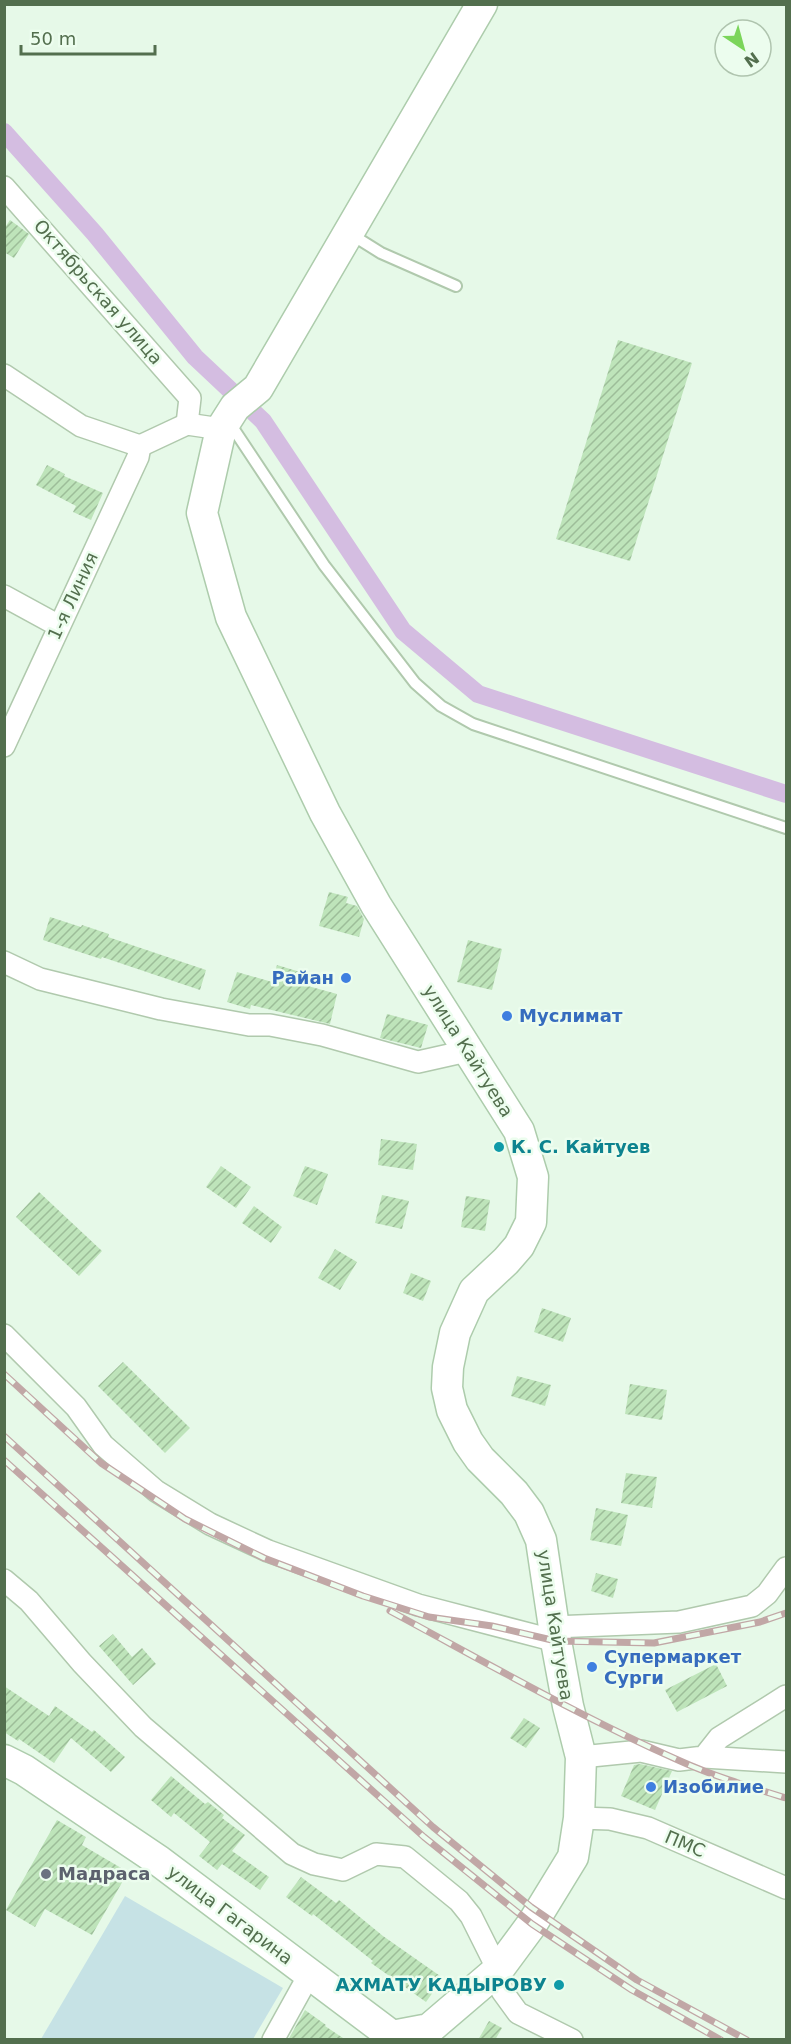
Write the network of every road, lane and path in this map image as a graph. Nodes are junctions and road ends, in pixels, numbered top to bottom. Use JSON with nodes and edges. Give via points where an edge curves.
{"nodes":[{"id":1,"x":482,"y":4,"type":"edge"},
{"id":2,"x":4,"y":187,"type":"edge"},
{"id":3,"x":348,"y":233,"type":"junction"},
{"id":4,"x":456,"y":286,"type":"dead end"},
{"id":5,"x":4,"y":375,"type":"edge"},
{"id":6,"x":228,"y":419,"type":"junction"},
{"id":7,"x":187,"y":424,"type":"junction"},
{"id":8,"x":140,"y":446,"type":"junction"},
{"id":9,"x":4,"y":596,"type":"edge"},
{"id":10,"x":59,"y":626,"type":"junction"},
{"id":11,"x":4,"y":746,"type":"edge"},
{"id":12,"x":786,"y":828,"type":"edge"},
{"id":13,"x":4,"y":962,"type":"edge"},
{"id":14,"x":467,"y":1050,"type":"junction"},
{"id":15,"x":4,"y":1335,"type":"edge"},
{"id":16,"x":786,"y":1568,"type":"edge"},
{"id":17,"x":4,"y":1580,"type":"edge"},
{"id":18,"x":554,"y":1634,"type":"junction"},
{"id":19,"x":786,"y":1696,"type":"edge"},
{"id":20,"x":581,"y":1757,"type":"junction"},
{"id":21,"x":704,"y":1757,"type":"junction"},
{"id":22,"x":4,"y":1760,"type":"edge"},
{"id":23,"x":786,"y":1761,"type":"edge"},
{"id":24,"x":579,"y":1818,"type":"junction"},
{"id":25,"x":786,"y":1888,"type":"edge"},
{"id":26,"x":498,"y":1970,"type":"junction"},
{"id":27,"x":309,"y":1975,"type":"junction"},
{"id":28,"x":394,"y":2038,"type":"edge"},
{"id":29,"x":273,"y":2040,"type":"edge"},
{"id":30,"x":572,"y":2040,"type":"edge"}],
"edges":[{"from":1,"to":3,"type":"main road"},
{"from":2,"to":7,"type":"street","name":"Октябрьская улица","via":[[190,398]]},
{"from":3,"to":4,"type":"lane","via":[[381,253]]},
{"from":3,"to":6,"type":"main road","via":[[258,388]]},
{"from":5,"to":8,"type":"street","via":[[81,426]]},
{"from":6,"to":7,"type":"street"},
{"from":6,"to":12,"type":"lane","via":[[324,565],[415,683],[441,706],[472,724]]},
{"from":6,"to":14,"type":"main road","name":"улица Кайтуева","via":[[202,513],[231,617],[325,813],[376,904]]},
{"from":7,"to":8,"type":"street"},
{"from":8,"to":10,"type":"street","name":"1-я Линия"},
{"from":9,"to":10,"type":"street"},
{"from":10,"to":11,"type":"street","name":"1-я Линия"},
{"from":13,"to":14,"type":"street","via":[[40,979],[128,1001],[249,1025],[270,1024],[418,1062]]},
{"from":14,"to":18,"type":"main road","name":"улица Кайтуева","via":[[519,1131],[533,1177],[531,1222],[506,1262],[474,1291],[455,1333],[447,1388],[452,1410],[468,1442],[529,1513],[541,1540]]},
{"from":15,"to":18,"type":"street","via":[[76,1407],[103,1445],[156,1491],[210,1524],[268,1551],[418,1605]]},
{"from":16,"to":18,"type":"street","via":[[767,1594],[752,1606],[679,1622]]},
{"from":17,"to":26,"type":"street","via":[[29,1601],[143,1727],[292,1854],[343,1870],[376,1854],[405,1857],[459,1901],[471,1916]]},
{"from":18,"to":20,"type":"main road","name":"улица Кайтуева"},
{"from":19,"to":21,"type":"street","via":[[719,1738]]},
{"from":20,"to":21,"type":"street","via":[[641,1752],[679,1760]]},
{"from":20,"to":24,"type":"main road","name":"улица Кайтуева"},
{"from":21,"to":23,"type":"street"},
{"from":22,"to":27,"type":"main road","name":"улица Гагарина","via":[[159,1861]]},
{"from":24,"to":25,"type":"street","name":"ПМС","via":[[610,1819],[648,1828]]},
{"from":24,"to":26,"type":"main road","name":"улица Кайтуева","via":[[573,1857]]},
{"from":26,"to":28,"type":"main road","name":"улица Кайтуева","via":[[429,2029]]},
{"from":26,"to":30,"type":"street","via":[[502,1991],[518,2013]]},
{"from":27,"to":28,"type":"main road","name":"улица Гагарина"},
{"from":27,"to":29,"type":"street"}]}
